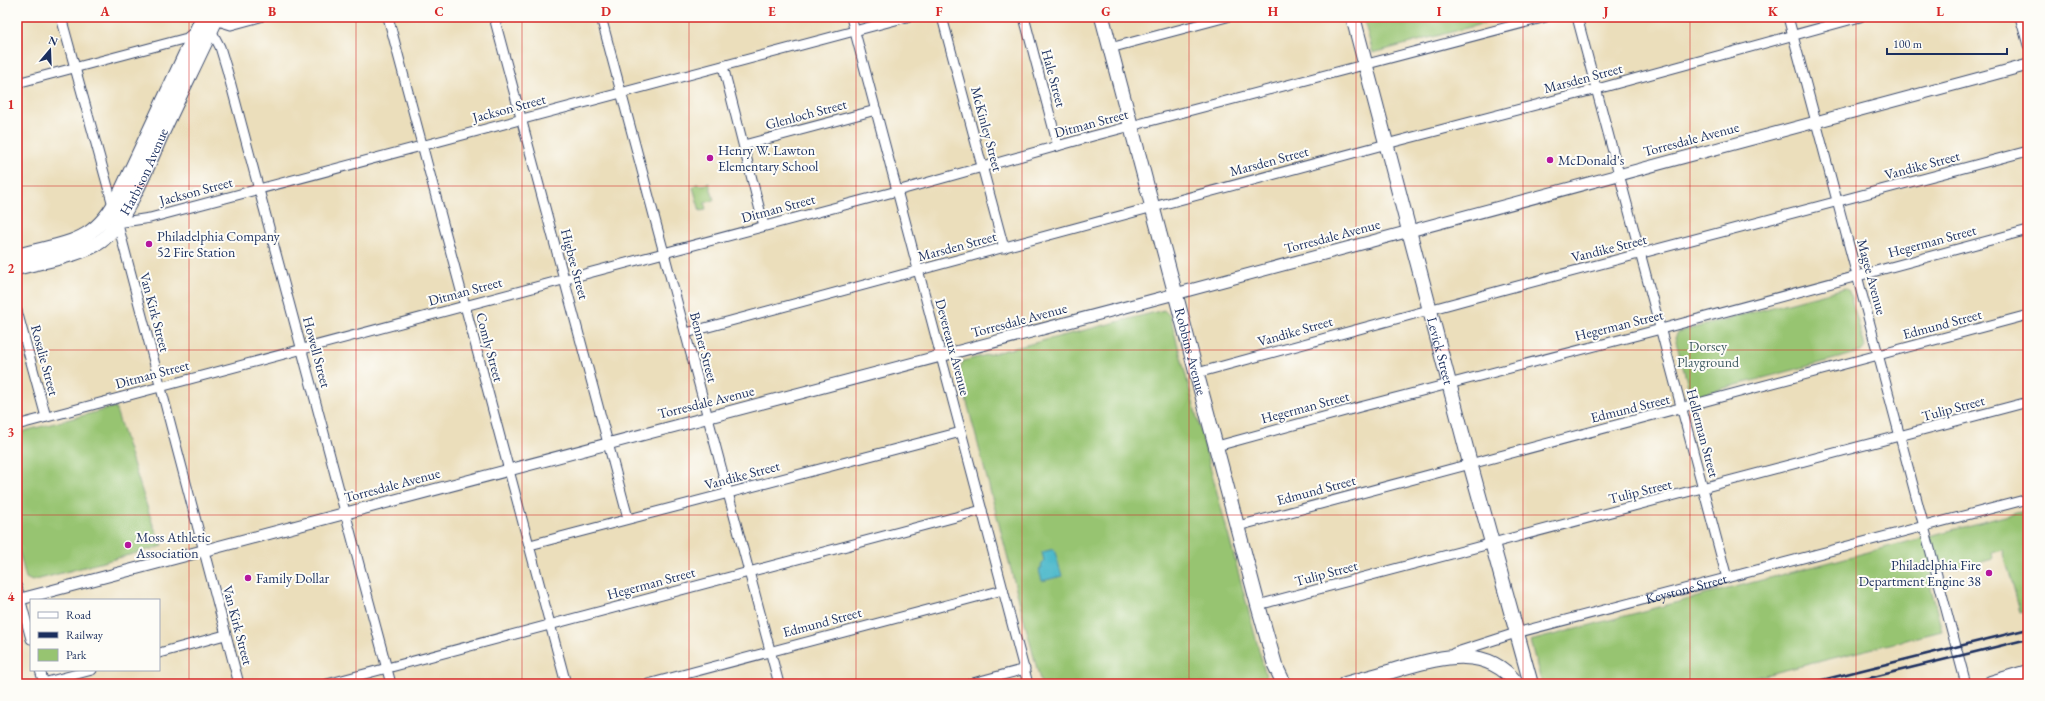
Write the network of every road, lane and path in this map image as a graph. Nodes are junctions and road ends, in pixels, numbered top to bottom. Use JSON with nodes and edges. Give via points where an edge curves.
{"nodes":[{"id":1,"x":62,"y":17,"type":"edge"},
{"id":2,"x":260,"y":17,"type":"edge"},
{"id":3,"x":388,"y":17,"type":"edge"},
{"id":4,"x":494,"y":17,"type":"edge"},
{"id":5,"x":601,"y":17,"type":"edge"},
{"id":6,"x":851,"y":17,"type":"edge"},
{"id":7,"x":907,"y":17,"type":"edge"},
{"id":8,"x":942,"y":17,"type":"edge"},
{"id":9,"x":1024,"y":17,"type":"edge"},
{"id":10,"x":1102,"y":17,"type":"edge"},
{"id":11,"x":1227,"y":17,"type":"edge"},
{"id":12,"x":1353,"y":17,"type":"edge"},
{"id":13,"x":1546,"y":17,"type":"edge"},
{"id":14,"x":1577,"y":17,"type":"edge"},
{"id":15,"x":1788,"y":17,"type":"edge"},
{"id":16,"x":1860,"y":17,"type":"edge"},
{"id":17,"x":2020,"y":17,"type":"edge"},
{"id":18,"x":209,"y":23,"type":"edge"},
{"id":19,"x":855,"y":30,"type":"junction"},
{"id":20,"x":1793,"y":35,"type":"junction"},
{"id":21,"x":2028,"y":45,"type":"edge"},
{"id":22,"x":1110,"y":48,"type":"junction"},
{"id":23,"x":1365,"y":64,"type":"junction"},
{"id":24,"x":2028,"y":65,"type":"edge"},
{"id":25,"x":723,"y":66,"type":"junction"},
{"id":26,"x":75,"y":67,"type":"junction"},
{"id":27,"x":17,"y":83,"type":"edge"},
{"id":28,"x":1597,"y":89,"type":"junction"},
{"id":29,"x":622,"y":93,"type":"junction"},
{"id":30,"x":876,"y":110,"type":"junction"},
{"id":31,"x":522,"y":119,"type":"junction"},
{"id":32,"x":1816,"y":121,"type":"junction"},
{"id":33,"x":1131,"y":127,"type":"junction"},
{"id":34,"x":1386,"y":144,"type":"junction"},
{"id":35,"x":422,"y":146,"type":"junction"},
{"id":36,"x":744,"y":146,"type":"junction"},
{"id":37,"x":1058,"y":146,"type":"junction"},
{"id":38,"x":2028,"y":151,"type":"edge"},
{"id":39,"x":982,"y":168,"type":"junction"},
{"id":40,"x":1619,"y":174,"type":"junction"},
{"id":41,"x":259,"y":188,"type":"junction"},
{"id":42,"x":897,"y":190,"type":"junction"},
{"id":43,"x":1838,"y":202,"type":"junction"},
{"id":44,"x":113,"y":208,"type":"junction"},
{"id":45,"x":1152,"y":208,"type":"junction"},
{"id":46,"x":117,"y":223,"type":"junction"},
{"id":47,"x":764,"y":226,"type":"junction"},
{"id":48,"x":1409,"y":230,"type":"junction"},
{"id":49,"x":2028,"y":230,"type":"edge"},
{"id":50,"x":1004,"y":248,"type":"junction"},
{"id":51,"x":664,"y":252,"type":"junction"},
{"id":52,"x":1640,"y":255,"type":"junction"},
{"id":53,"x":17,"y":256,"type":"edge"},
{"id":54,"x":17,"y":268,"type":"edge"},
{"id":55,"x":918,"y":270,"type":"junction"},
{"id":56,"x":1857,"y":276,"type":"junction"},
{"id":57,"x":564,"y":279,"type":"junction"},
{"id":58,"x":1175,"y":294,"type":"junction"},
{"id":59,"x":464,"y":305,"type":"junction"},
{"id":60,"x":1430,"y":309,"type":"junction"},
{"id":61,"x":17,"y":311,"type":"edge"},
{"id":62,"x":2028,"y":315,"type":"edge"},
{"id":63,"x":1661,"y":329,"type":"junction"},
{"id":64,"x":686,"y":333,"type":"junction"},
{"id":65,"x":302,"y":349,"type":"junction"},
{"id":66,"x":941,"y":356,"type":"junction"},
{"id":67,"x":1878,"y":356,"type":"junction"},
{"id":68,"x":1197,"y":374,"type":"junction"},
{"id":69,"x":1449,"y":384,"type":"junction"},
{"id":70,"x":160,"y":386,"type":"junction"},
{"id":71,"x":2028,"y":402,"type":"edge"},
{"id":72,"x":1682,"y":409,"type":"junction"},
{"id":73,"x":46,"y":416,"type":"junction"},
{"id":74,"x":707,"y":418,"type":"junction"},
{"id":75,"x":17,"y":425,"type":"edge"},
{"id":76,"x":961,"y":432,"type":"junction"},
{"id":77,"x":1900,"y":436,"type":"junction"},
{"id":78,"x":608,"y":442,"type":"junction"},
{"id":79,"x":1217,"y":446,"type":"junction"},
{"id":80,"x":1470,"y":463,"type":"junction"},
{"id":81,"x":508,"y":469,"type":"junction"},
{"id":82,"x":1704,"y":489,"type":"junction"},
{"id":83,"x":728,"y":493,"type":"junction"},
{"id":84,"x":2028,"y":499,"type":"edge"},
{"id":85,"x":982,"y":510,"type":"junction"},
{"id":86,"x":346,"y":513,"type":"junction"},
{"id":87,"x":628,"y":518,"type":"junction"},
{"id":88,"x":1238,"y":526,"type":"junction"},
{"id":89,"x":1924,"y":527,"type":"junction"},
{"id":90,"x":1493,"y":543,"type":"junction"},
{"id":91,"x":530,"y":545,"type":"junction"},
{"id":92,"x":203,"y":551,"type":"junction"},
{"id":93,"x":749,"y":572,"type":"junction"},
{"id":94,"x":1727,"y":578,"type":"junction"},
{"id":95,"x":17,"y":587,"type":"edge"},
{"id":96,"x":1004,"y":590,"type":"junction"},
{"id":97,"x":19,"y":600,"type":"edge"},
{"id":98,"x":1258,"y":605,"type":"junction"},
{"id":99,"x":550,"y":625,"type":"junction"},
{"id":100,"x":1516,"y":633,"type":"junction"},
{"id":101,"x":226,"y":635,"type":"junction"},
{"id":102,"x":30,"y":636,"type":"edge"},
{"id":103,"x":770,"y":650,"type":"junction"},
{"id":104,"x":160,"y":653,"type":"edge"},
{"id":105,"x":1440,"y":658,"type":"junction"},
{"id":106,"x":387,"y":668,"type":"junction"},
{"id":107,"x":1025,"y":669,"type":"junction"},
{"id":108,"x":40,"y":671,"type":"edge"},
{"id":109,"x":88,"y":671,"type":"edge"},
{"id":110,"x":2028,"y":675,"type":"edge"},
{"id":111,"x":44,"y":683,"type":"edge"},
{"id":112,"x":239,"y":684,"type":"edge"},
{"id":113,"x":327,"y":684,"type":"edge"},
{"id":114,"x":391,"y":684,"type":"edge"},
{"id":115,"x":566,"y":684,"type":"edge"},
{"id":116,"x":648,"y":684,"type":"edge"},
{"id":117,"x":779,"y":684,"type":"edge"},
{"id":118,"x":969,"y":684,"type":"edge"},
{"id":119,"x":1028,"y":684,"type":"edge"},
{"id":120,"x":1284,"y":684,"type":"edge"},
{"id":121,"x":1345,"y":684,"type":"edge"},
{"id":122,"x":1517,"y":684,"type":"edge"},
{"id":123,"x":1531,"y":684,"type":"edge"},
{"id":124,"x":1966,"y":684,"type":"edge"},
{"id":125,"x":1992,"y":684,"type":"edge"}],
"edges":[{"from":1,"to":26,"type":"street","name":"Van Kirk Street"},
{"from":2,"to":18,"type":"street","via":[[231,25]]},
{"from":3,"to":35,"type":"street","name":"Comly Street"},
{"from":4,"to":31,"type":"street","name":"Higbee Street"},
{"from":5,"to":29,"type":"street","name":"Benner Street"},
{"from":6,"to":19,"type":"street","name":"Devereaux Avenue"},
{"from":7,"to":19,"type":"street","name":"Jackson Street"},
{"from":8,"to":39,"type":"street","name":"McKinley Street"},
{"from":9,"to":37,"type":"street","name":"Hale Street"},
{"from":10,"to":22,"type":"main road","name":"Robbins Avenue"},
{"from":11,"to":22,"type":"street"},
{"from":12,"to":23,"type":"main road","name":"Levick Street"},
{"from":13,"to":23,"type":"street","name":"Ditman Street"},
{"from":14,"to":28,"type":"street","name":"Hellerman Street"},
{"from":15,"to":20,"type":"street","name":"Magee Avenue"},
{"from":16,"to":20,"type":"street","name":"Marsden Street"},
{"from":17,"to":21,"type":"street"},
{"from":18,"to":26,"type":"street","via":[[187,38]]},
{"from":18,"to":41,"type":"street","name":"Howell Street","via":[[220,47]]},
{"from":18,"to":44,"type":"main road","name":"Harbison Avenue"},
{"from":18,"to":46,"type":"main road","name":"Harbison Avenue","via":[[140,181]]},
{"from":19,"to":25,"type":"street","name":"Jackson Street"},
{"from":19,"to":30,"type":"street","name":"Devereaux Avenue"},
{"from":20,"to":28,"type":"street","name":"Marsden Street"},
{"from":20,"to":32,"type":"street","name":"Magee Avenue"},
{"from":22,"to":33,"type":"main road","name":"Robbins Avenue"},
{"from":23,"to":33,"type":"street","name":"Ditman Street"},
{"from":23,"to":34,"type":"main road","name":"Levick Street"},
{"from":24,"to":32,"type":"street","name":"Torresdale Avenue"},
{"from":25,"to":29,"type":"street","name":"Jackson Street"},
{"from":25,"to":36,"type":"street"},
{"from":26,"to":27,"type":"street"},
{"from":26,"to":44,"type":"street","name":"Van Kirk Street"},
{"from":28,"to":34,"type":"street","name":"Marsden Street"},
{"from":28,"to":40,"type":"street","name":"Hellerman Street"},
{"from":29,"to":31,"type":"street","name":"Jackson Street"},
{"from":29,"to":51,"type":"street","name":"Benner Street"},
{"from":30,"to":36,"type":"street","name":"Glenloch Street"},
{"from":30,"to":42,"type":"street","name":"Devereaux Avenue"},
{"from":31,"to":35,"type":"street","name":"Jackson Street"},
{"from":31,"to":57,"type":"street","name":"Higbee Street"},
{"from":32,"to":40,"type":"street","name":"Torresdale Avenue"},
{"from":32,"to":43,"type":"street","name":"Magee Avenue"},
{"from":33,"to":37,"type":"street","name":"Ditman Street"},
{"from":33,"to":45,"type":"main road","name":"Robbins Avenue"},
{"from":34,"to":45,"type":"street","name":"Marsden Street"},
{"from":34,"to":48,"type":"main road","name":"Levick Street"},
{"from":35,"to":41,"type":"street","name":"Jackson Street"},
{"from":35,"to":59,"type":"street","name":"Comly Street"},
{"from":36,"to":47,"type":"street"},
{"from":37,"to":39,"type":"street","name":"Ditman Street"},
{"from":38,"to":43,"type":"street","name":"Vandike Street"},
{"from":39,"to":42,"type":"street","name":"Ditman Street"},
{"from":39,"to":50,"type":"street","name":"McKinley Street"},
{"from":40,"to":48,"type":"street","name":"Torresdale Avenue"},
{"from":40,"to":52,"type":"street","name":"Hellerman Street"},
{"from":41,"to":46,"type":"street","name":"Jackson Street","via":[[150,218]]},
{"from":41,"to":65,"type":"street","name":"Howell Street"},
{"from":42,"to":47,"type":"street","name":"Ditman Street"},
{"from":42,"to":55,"type":"street","name":"Devereaux Avenue"},
{"from":43,"to":52,"type":"street","name":"Vandike Street"},
{"from":43,"to":56,"type":"street","name":"Magee Avenue"},
{"from":44,"to":46,"type":"street","name":"Van Kirk Street"},
{"from":44,"to":53,"type":"main road","name":"Harbison Avenue","via":[[102,224],[88,235]]},
{"from":45,"to":50,"type":"street","name":"Marsden Street"},
{"from":45,"to":58,"type":"main road","name":"Robbins Avenue"},
{"from":46,"to":54,"type":"main road","name":"Harbison Avenue","via":[[106,237],[91,247]]},
{"from":46,"to":70,"type":"street","name":"Van Kirk Street"},
{"from":47,"to":51,"type":"street","name":"Ditman Street"},
{"from":48,"to":58,"type":"street","name":"Torresdale Avenue"},
{"from":48,"to":60,"type":"main road","name":"Levick Street"},
{"from":49,"to":56,"type":"street","name":"Hegerman Street"},
{"from":50,"to":55,"type":"street","name":"Marsden Street"},
{"from":51,"to":57,"type":"street","name":"Ditman Street"},
{"from":51,"to":64,"type":"street","name":"Benner Street"},
{"from":52,"to":60,"type":"street","name":"Vandike Street"},
{"from":52,"to":63,"type":"street","name":"Hellerman Street"},
{"from":55,"to":64,"type":"street","name":"Marsden Street"},
{"from":55,"to":66,"type":"street","name":"Devereaux Avenue"},
{"from":56,"to":63,"type":"street","name":"Hegerman Street"},
{"from":56,"to":67,"type":"street","name":"Magee Avenue"},
{"from":57,"to":59,"type":"street","name":"Ditman Street"},
{"from":57,"to":78,"type":"street","name":"Higbee Street"},
{"from":58,"to":66,"type":"street","name":"Torresdale Avenue"},
{"from":58,"to":68,"type":"main road","name":"Robbins Avenue"},
{"from":59,"to":65,"type":"street","name":"Ditman Street"},
{"from":59,"to":81,"type":"street","name":"Comly Street"},
{"from":60,"to":68,"type":"street","name":"Vandike Street"},
{"from":60,"to":69,"type":"main road","name":"Levick Street"},
{"from":61,"to":73,"type":"street","name":"Rosalie Street"},
{"from":62,"to":67,"type":"street","name":"Edmund Street"},
{"from":63,"to":69,"type":"street","name":"Hegerman Street"},
{"from":63,"to":72,"type":"street","name":"Hellerman Street"},
{"from":64,"to":74,"type":"street","name":"Benner Street"},
{"from":65,"to":70,"type":"street","name":"Ditman Street"},
{"from":65,"to":86,"type":"street","name":"Howell Street"},
{"from":66,"to":74,"type":"street","name":"Torresdale Avenue"},
{"from":66,"to":76,"type":"street","name":"Devereaux Avenue"},
{"from":67,"to":72,"type":"street","name":"Edmund Street"},
{"from":67,"to":77,"type":"street","name":"Magee Avenue"},
{"from":68,"to":79,"type":"main road","name":"Robbins Avenue"},
{"from":69,"to":79,"type":"street","name":"Hegerman Street"},
{"from":69,"to":80,"type":"main road","name":"Levick Street"},
{"from":70,"to":73,"type":"street","name":"Ditman Street"},
{"from":70,"to":92,"type":"street","name":"Van Kirk Street"},
{"from":71,"to":77,"type":"street","name":"Tulip Street"},
{"from":72,"to":80,"type":"street","name":"Edmund Street"},
{"from":72,"to":82,"type":"street","name":"Hellerman Street"},
{"from":73,"to":75,"type":"street","name":"Ditman Street"},
{"from":74,"to":78,"type":"street","name":"Torresdale Avenue"},
{"from":74,"to":83,"type":"street","name":"Benner Street"},
{"from":76,"to":83,"type":"street","name":"Vandike Street"},
{"from":76,"to":85,"type":"street","name":"Devereaux Avenue"},
{"from":77,"to":82,"type":"street","name":"Tulip Street"},
{"from":77,"to":89,"type":"street","name":"Magee Avenue"},
{"from":78,"to":81,"type":"street","name":"Torresdale Avenue"},
{"from":78,"to":87,"type":"street","name":"Higbee Street"},
{"from":79,"to":88,"type":"main road","name":"Robbins Avenue"},
{"from":80,"to":88,"type":"street","name":"Edmund Street"},
{"from":80,"to":90,"type":"main road","name":"Levick Street"},
{"from":81,"to":86,"type":"street","name":"Torresdale Avenue"},
{"from":81,"to":91,"type":"street","name":"Comly Street"},
{"from":82,"to":90,"type":"street","name":"Tulip Street"},
{"from":82,"to":94,"type":"street","name":"Hellerman Street"},
{"from":83,"to":87,"type":"street","name":"Vandike Street"},
{"from":83,"to":93,"type":"street","name":"Benner Street"},
{"from":84,"to":89,"type":"street","name":"Keystone Street"},
{"from":85,"to":93,"type":"street","name":"Hegerman Street"},
{"from":85,"to":96,"type":"street","name":"Devereaux Avenue"},
{"from":86,"to":92,"type":"street","name":"Torresdale Avenue"},
{"from":86,"to":106,"type":"street","name":"Howell Street"},
{"from":87,"to":91,"type":"street","name":"Vandike Street"},
{"from":88,"to":98,"type":"main road","name":"Robbins Avenue"},
{"from":89,"to":94,"type":"street","name":"Keystone Street"},
{"from":89,"to":124,"type":"street","name":"Magee Avenue"},
{"from":90,"to":98,"type":"street","name":"Tulip Street"},
{"from":90,"to":100,"type":"main road","name":"Levick Street"},
{"from":91,"to":99,"type":"street","name":"Comly Street"},
{"from":92,"to":97,"type":"street","name":"Torresdale Avenue"},
{"from":92,"to":101,"type":"street","name":"Van Kirk Street"},
{"from":93,"to":99,"type":"street","name":"Hegerman Street"},
{"from":93,"to":103,"type":"street","name":"Benner Street"},
{"from":94,"to":100,"type":"street","name":"Keystone Street"},
{"from":95,"to":97,"type":"street"},
{"from":96,"to":103,"type":"street","name":"Edmund Street"},
{"from":96,"to":107,"type":"street","name":"Devereaux Avenue"},
{"from":97,"to":102,"type":"street"},
{"from":98,"to":120,"type":"main road","name":"Robbins Avenue","via":[[1275,666]]},
{"from":99,"to":106,"type":"street","name":"Hegerman Street"},
{"from":99,"to":115,"type":"street","name":"Comly Street"},
{"from":100,"to":105,"type":"street","name":"Keystone Street"},
{"from":100,"to":123,"type":"main road","name":"Levick Street"},
{"from":101,"to":104,"type":"street"},
{"from":101,"to":112,"type":"street","name":"Van Kirk Street"},
{"from":103,"to":116,"type":"street","name":"Edmund Street"},
{"from":103,"to":117,"type":"street","name":"Benner Street"},
{"from":105,"to":121,"type":"main road","name":"Keystone Street"},
{"from":105,"to":122,"type":"main road","via":[[1466,656],[1490,662]]},
{"from":106,"to":113,"type":"street","name":"Hegerman Street"},
{"from":106,"to":114,"type":"street","name":"Howell Street"},
{"from":107,"to":118,"type":"street"},
{"from":107,"to":119,"type":"street","name":"Devereaux Avenue"},
{"from":108,"to":111,"type":"street"},
{"from":109,"to":111,"type":"street"},
{"from":110,"to":125,"type":"highway"}]}
